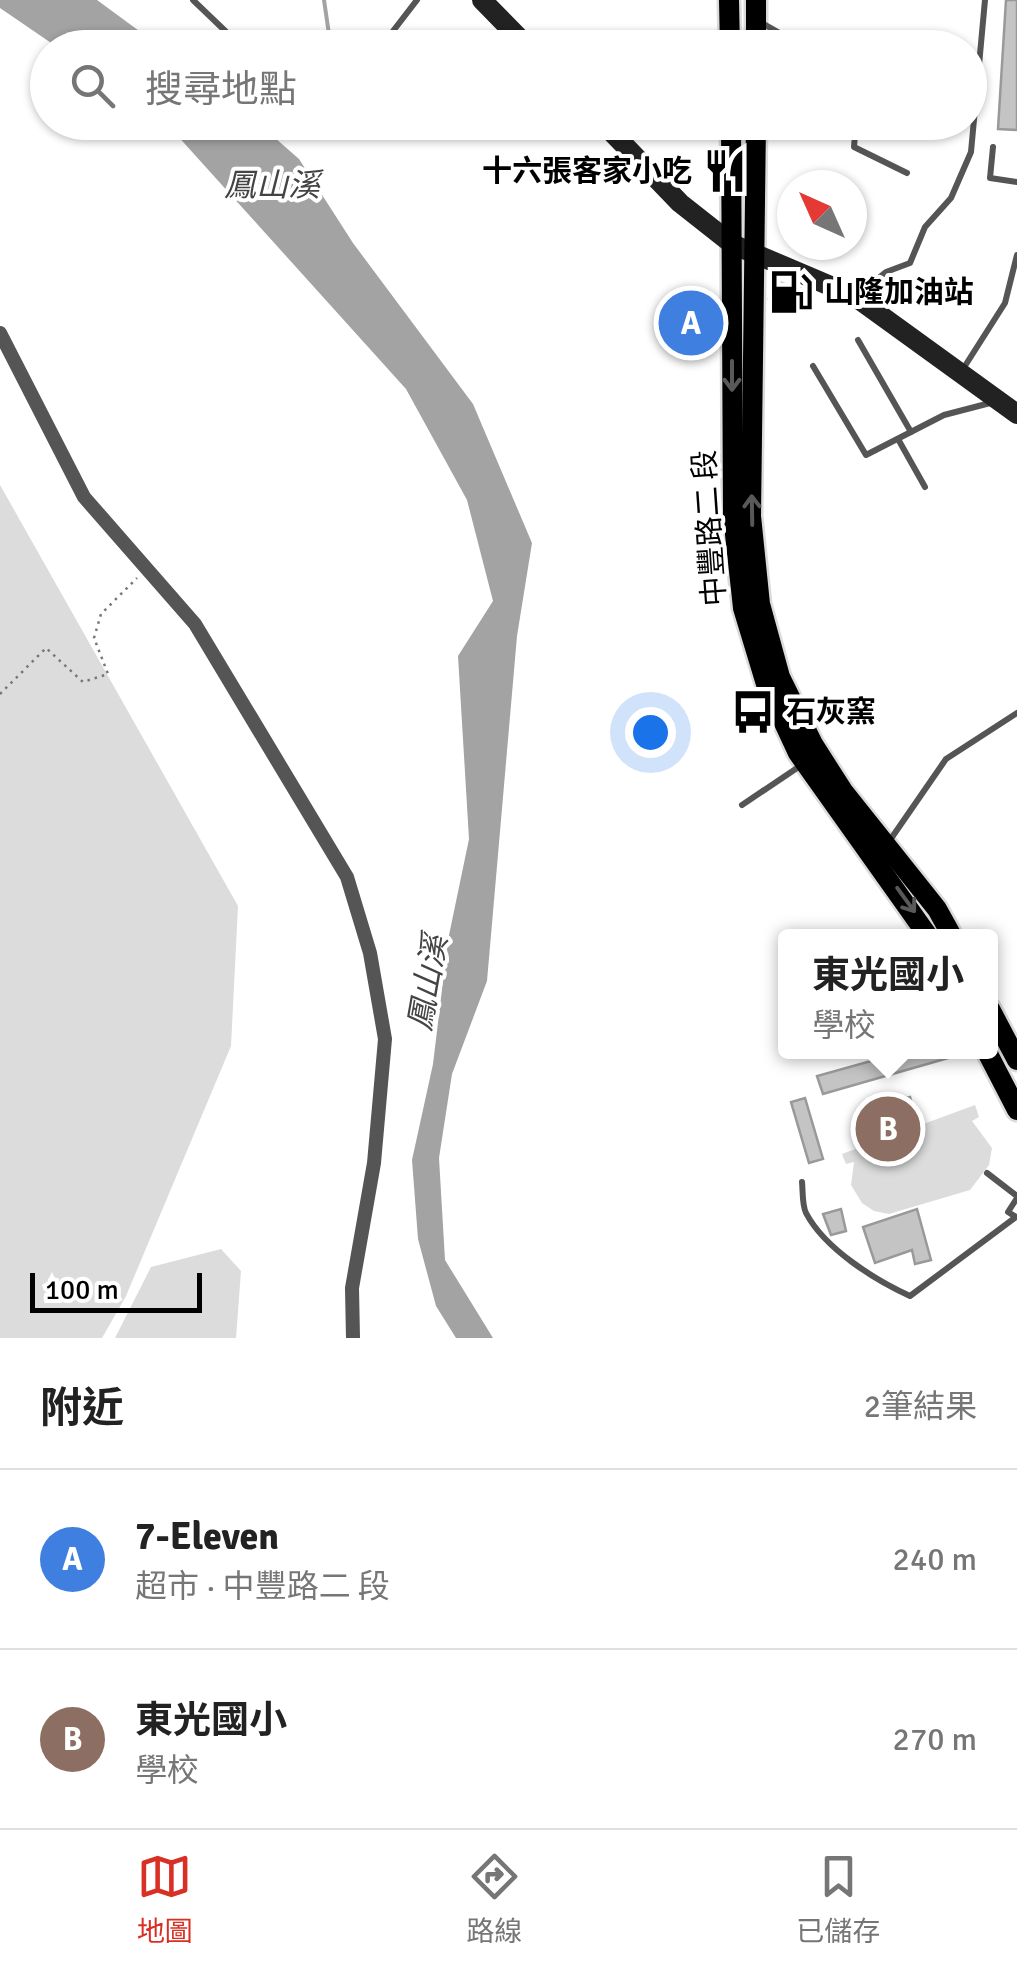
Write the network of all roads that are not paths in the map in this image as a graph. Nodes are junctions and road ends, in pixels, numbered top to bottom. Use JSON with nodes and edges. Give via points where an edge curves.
{"nodes":[{"id":1,"x":193,"y":0,"type":"edge"},
{"id":2,"x":416,"y":0,"type":"edge"},
{"id":3,"x":482,"y":0,"type":"edge"},
{"id":4,"x":730,"y":0,"type":"edge"},
{"id":5,"x":985,"y":0,"type":"edge"},
{"id":6,"x":756,"y":10,"type":"edge"},
{"id":7,"x":224,"y":30,"type":"edge"},
{"id":8,"x":394,"y":30,"type":"edge"},
{"id":9,"x":511,"y":30,"type":"edge"},
{"id":10,"x":730,"y":30,"type":"edge"},
{"id":11,"x":782,"y":30,"type":"edge"},
{"id":12,"x":983,"y":30,"type":"edge"},
{"id":13,"x":620,"y":140,"type":"edge"},
{"id":14,"x":731,"y":140,"type":"edge"},
{"id":15,"x":756,"y":140,"type":"edge"},
{"id":16,"x":855,"y":140,"type":"edge"},
{"id":17,"x":973,"y":140,"type":"edge"},
{"id":18,"x":993,"y":147,"type":"dead end"},
{"id":19,"x":907,"y":173,"type":"dead end"},
{"id":20,"x":1017,"y":182,"type":"edge"},
{"id":21,"x":732,"y":244,"type":"junction"},
{"id":22,"x":755,"y":253,"type":"junction"},
{"id":23,"x":1017,"y":256,"type":"edge"},
{"id":24,"x":1008,"y":288,"type":"junction"},
{"id":25,"x":1017,"y":292,"type":"edge"},
{"id":26,"x":854,"y":296,"type":"junction"},
{"id":27,"x":0,"y":333,"type":"edge"},
{"id":28,"x":858,"y":340,"type":"dead end"},
{"id":29,"x":813,"y":366,"type":"dead end"},
{"id":30,"x":962,"y":370,"type":"junction"},
{"id":31,"x":1000,"y":401,"type":"junction"},
{"id":32,"x":1017,"y":414,"type":"edge"},
{"id":33,"x":911,"y":432,"type":"junction"},
{"id":34,"x":898,"y":439,"type":"junction"},
{"id":35,"x":925,"y":487,"type":"dead end"},
{"id":36,"x":779,"y":695,"type":"junction"},
{"id":37,"x":1017,"y":713,"type":"edge"},
{"id":38,"x":804,"y":763,"type":"junction"},
{"id":39,"x":742,"y":805,"type":"dead end"},
{"id":40,"x":885,"y":851,"type":"junction"},
{"id":41,"x":924,"y":929,"type":"edge"},
{"id":42,"x":946,"y":929,"type":"edge"},
{"id":43,"x":998,"y":1024,"type":"edge"},
{"id":44,"x":1016,"y":1057,"type":"edge"},
{"id":45,"x":991,"y":1059,"type":"edge"},
{"id":46,"x":1017,"y":1110,"type":"edge"},
{"id":47,"x":987,"y":1173,"type":"dead end"},
{"id":48,"x":802,"y":1182,"type":"dead end"},
{"id":49,"x":1017,"y":1197,"type":"edge"},
{"id":50,"x":353,"y":1338,"type":"edge"}],
"edges":[{"from":1,"to":7,"type":"lane"},
{"from":2,"to":8,"type":"lane"},
{"from":3,"to":9,"type":"main road"},
{"from":4,"to":10,"type":"main road"},
{"from":5,"to":12,"type":"lane"},
{"from":6,"to":11,"type":"lane"},
{"from":13,"to":21,"type":"main road"},
{"from":14,"to":21,"type":"main road","name":"中豐路二 段"},
{"from":15,"to":22,"type":"main road","name":"中豐路二 段"},
{"from":16,"to":19,"type":"lane","via":[[854,147]]},
{"from":17,"to":26,"type":"lane","via":[[960,180],[925,227],[910,263]]},
{"from":18,"to":20,"type":"lane","via":[[990,178]]},
{"from":21,"to":22,"type":"main road"},
{"from":21,"to":36,"type":"main road","name":"中豐路二 段","one_way":true,"via":[[733,516],[743,608]]},
{"from":22,"to":26,"type":"main road"},
{"from":36,"to":22,"type":"main road","name":"中豐路二 段","one_way":true,"via":[[751,516]]},
{"from":23,"to":24,"type":"lane"},
{"from":24,"to":25,"type":"lane"},
{"from":24,"to":30,"type":"lane","via":[[991,330]]},
{"from":26,"to":30,"type":"main road"},
{"from":27,"to":50,"type":"street","via":[[84,496],[194,624],[347,878],[370,953],[385,1039],[372,1177],[352,1288]]},
{"from":28,"to":33,"type":"lane"},
{"from":29,"to":34,"type":"lane","via":[[866,455]]},
{"from":30,"to":31,"type":"main road"},
{"from":31,"to":32,"type":"main road"},
{"from":31,"to":33,"type":"lane","via":[[944,415]]},
{"from":33,"to":34,"type":"lane"},
{"from":34,"to":35,"type":"lane"},
{"from":36,"to":38,"type":"main road","name":"中豐路二 段"},
{"from":36,"to":40,"type":"main road","name":"中豐路二 段"},
{"from":37,"to":40,"type":"lane","via":[[946,759]]},
{"from":38,"to":39,"type":"lane"},
{"from":38,"to":40,"type":"main road","name":"中豐路二 段"},
{"from":40,"to":41,"type":"main road","name":"中豐路二 段","one_way":true},
{"from":40,"to":42,"type":"main road","name":"中豐路二 段"},
{"from":43,"to":44,"type":"main road"},
{"from":45,"to":46,"type":"main road"},
{"from":47,"to":49,"type":"lane"},
{"from":48,"to":49,"type":"lane","via":[[804,1211],[824,1236],[880,1282],[910,1296],[1016,1217],[1008,1212]]}]}
